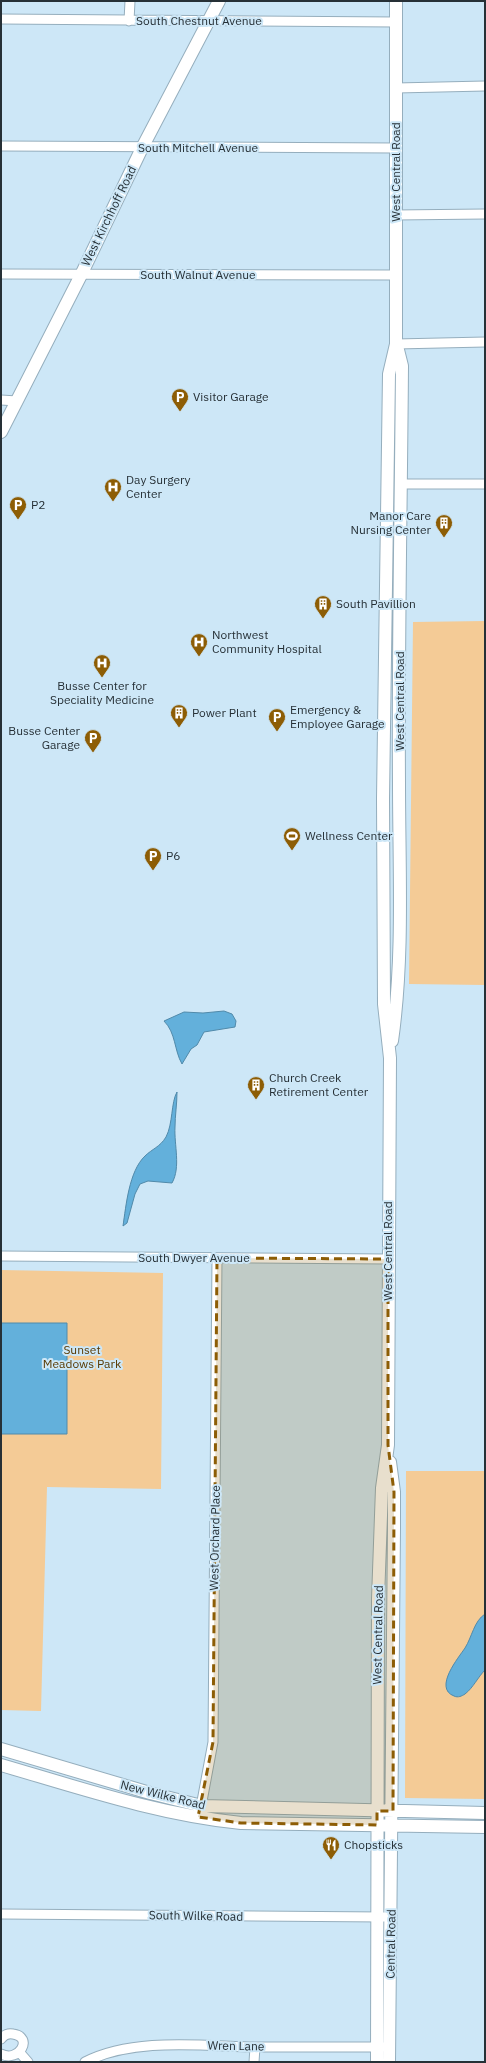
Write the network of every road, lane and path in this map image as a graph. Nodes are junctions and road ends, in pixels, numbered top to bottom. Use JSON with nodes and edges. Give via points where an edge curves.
{"nodes":[{"id":1,"x":130,"y":1,"type":"edge"},
{"id":2,"x":219,"y":1,"type":"edge"},
{"id":3,"x":396,"y":1,"type":"edge"},
{"id":4,"x":1,"y":19,"type":"edge"},
{"id":5,"x":129,"y":21,"type":"junction"},
{"id":6,"x":209,"y":22,"type":"junction"},
{"id":7,"x":396,"y":22,"type":"junction"},
{"id":8,"x":485,"y":86,"type":"edge"},
{"id":9,"x":396,"y":88,"type":"junction"},
{"id":10,"x":1,"y":146,"type":"edge"},
{"id":11,"x":142,"y":148,"type":"junction"},
{"id":12,"x":396,"y":148,"type":"junction"},
{"id":13,"x":485,"y":214,"type":"edge"},
{"id":14,"x":396,"y":215,"type":"junction"},
{"id":15,"x":1,"y":274,"type":"edge"},
{"id":16,"x":81,"y":275,"type":"junction"},
{"id":17,"x":396,"y":275,"type":"junction"},
{"id":18,"x":485,"y":342,"type":"edge"},
{"id":19,"x":396,"y":344,"type":"junction"},
{"id":20,"x":1,"y":400,"type":"edge"},
{"id":21,"x":17,"y":401,"type":"junction"},
{"id":22,"x":1,"y":432,"type":"edge"},
{"id":23,"x":401,"y":484,"type":"junction"},
{"id":24,"x":485,"y":484,"type":"edge"},
{"id":25,"x":390,"y":1058,"type":"junction"},
{"id":26,"x":1,"y":1256,"type":"edge"},
{"id":27,"x":217,"y":1258,"type":"junction"},
{"id":28,"x":388,"y":1259,"type":"junction"},
{"id":29,"x":388,"y":1445,"type":"junction"},
{"id":30,"x":1,"y":1749,"type":"edge"},
{"id":31,"x":1,"y":1765,"type":"edge"},
{"id":32,"x":377,"y":1811,"type":"junction"},
{"id":33,"x":392,"y":1811,"type":"junction"},
{"id":34,"x":200,"y":1812,"type":"junction"},
{"id":35,"x":485,"y":1813,"type":"edge"},
{"id":36,"x":377,"y":1825,"type":"junction"},
{"id":37,"x":392,"y":1825,"type":"junction"},
{"id":38,"x":485,"y":1827,"type":"edge"},
{"id":39,"x":1,"y":1914,"type":"edge"},
{"id":40,"x":376,"y":1917,"type":"junction"},
{"id":41,"x":391,"y":1918,"type":"junction"},
{"id":42,"x":1,"y":2039,"type":"edge"},
{"id":43,"x":255,"y":2047,"type":"junction"},
{"id":44,"x":383,"y":2047,"type":"junction"},
{"id":45,"x":1,"y":2054,"type":"edge"},
{"id":46,"x":21,"y":2054,"type":"junction"},
{"id":47,"x":28,"y":2062,"type":"edge"},
{"id":48,"x":85,"y":2062,"type":"edge"},
{"id":49,"x":254,"y":2062,"type":"edge"},
{"id":50,"x":377,"y":2062,"type":"edge"},
{"id":51,"x":389,"y":2062,"type":"edge"}],
"edges":[{"from":1,"to":5,"type":"street"},
{"from":2,"to":6,"type":"main road","name":"West Kirchhoff Road"},
{"from":3,"to":7,"type":"main road","name":"West Central Road"},
{"from":4,"to":5,"type":"street","name":"South Chestnut Avenue"},
{"from":5,"to":6,"type":"street","name":"South Chestnut Avenue"},
{"from":6,"to":7,"type":"street","name":"South Chestnut Avenue"},
{"from":6,"to":11,"type":"main road","name":"West Kirchhoff Road"},
{"from":7,"to":9,"type":"main road","name":"West Central Road"},
{"from":8,"to":9,"type":"street"},
{"from":9,"to":12,"type":"main road","name":"West Central Road"},
{"from":10,"to":11,"type":"street","name":"South Mitchell Avenue"},
{"from":11,"to":12,"type":"street","name":"South Mitchell Avenue"},
{"from":11,"to":16,"type":"main road","name":"West Kirchhoff Road"},
{"from":12,"to":14,"type":"main road","name":"West Central Road"},
{"from":13,"to":14,"type":"street"},
{"from":14,"to":17,"type":"main road","name":"West Central Road"},
{"from":15,"to":16,"type":"street","name":"South Walnut Avenue"},
{"from":16,"to":17,"type":"street","name":"South Walnut Avenue"},
{"from":16,"to":21,"type":"main road","name":"West Kirchhoff Road"},
{"from":17,"to":19,"type":"main road","name":"West Central Road"},
{"from":18,"to":19,"type":"street"},
{"from":19,"to":23,"type":"main road","name":"West Central Road","via":[[402,366]]},
{"from":19,"to":25,"type":"main road","name":"West Central Road","via":[[390,374],[383,700],[384,1004]]},
{"from":20,"to":21,"type":"street"},
{"from":21,"to":22,"type":"main road","name":"West Kirchhoff Road"},
{"from":23,"to":24,"type":"street"},
{"from":23,"to":25,"type":"main road","name":"West Central Road","via":[[400,945],[397,1004]]},
{"from":25,"to":28,"type":"main road","name":"West Central Road"},
{"from":26,"to":27,"type":"street","name":"South Dwyer Avenue"},
{"from":27,"to":28,"type":"street","name":"South Dwyer Avenue"},
{"from":27,"to":34,"type":"street","name":"West Orchard Place","via":[[213,1742]]},
{"from":28,"to":29,"type":"main road","name":"West Central Road"},
{"from":29,"to":32,"type":"main road","name":"West Central Road","via":[[382,1488],[378,1599]]},
{"from":29,"to":33,"type":"main road","name":"West Central Road","via":[[394,1499]]},
{"from":30,"to":34,"type":"main road","name":"New Wilke Road","via":[[150,1793]]},
{"from":31,"to":34,"type":"main road","name":"New Wilke Road","via":[[142,1805]]},
{"from":32,"to":33,"type":"main road","name":"New Wilke Road"},
{"from":32,"to":34,"type":"main road","name":"New Wilke Road"},
{"from":32,"to":36,"type":"main road","name":"West Central Road"},
{"from":33,"to":35,"type":"main road","name":"New Wilke Road"},
{"from":33,"to":37,"type":"main road","name":"West Central Road"},
{"from":34,"to":36,"type":"main road","name":"New Wilke Road","via":[[242,1823]]},
{"from":36,"to":37,"type":"main road","name":"New Wilke Road"},
{"from":36,"to":40,"type":"main road","name":"Central Road"},
{"from":37,"to":38,"type":"main road","name":"New Wilke Road"},
{"from":37,"to":41,"type":"main road","name":"Central Road"},
{"from":39,"to":40,"type":"street","name":"South Wilke Road"},
{"from":40,"to":41,"type":"street","name":"South Wilke Road"},
{"from":40,"to":44,"type":"main road","name":"Central Road"},
{"from":41,"to":44,"type":"main road","name":"Central Road"},
{"from":42,"to":46,"type":"street","via":[[11,2034],[18,2036],[23,2042]]},
{"from":43,"to":44,"type":"street","name":"Wren Lane"},
{"from":43,"to":48,"type":"street","name":"Wren Lane","via":[[154,2046],[105,2054]]},
{"from":43,"to":49,"type":"street"},
{"from":44,"to":50,"type":"main road","name":"Central Road"},
{"from":44,"to":51,"type":"main road","name":"Central Road"},
{"from":45,"to":46,"type":"street","via":[[11,2059]]},
{"from":46,"to":47,"type":"street"}]}
